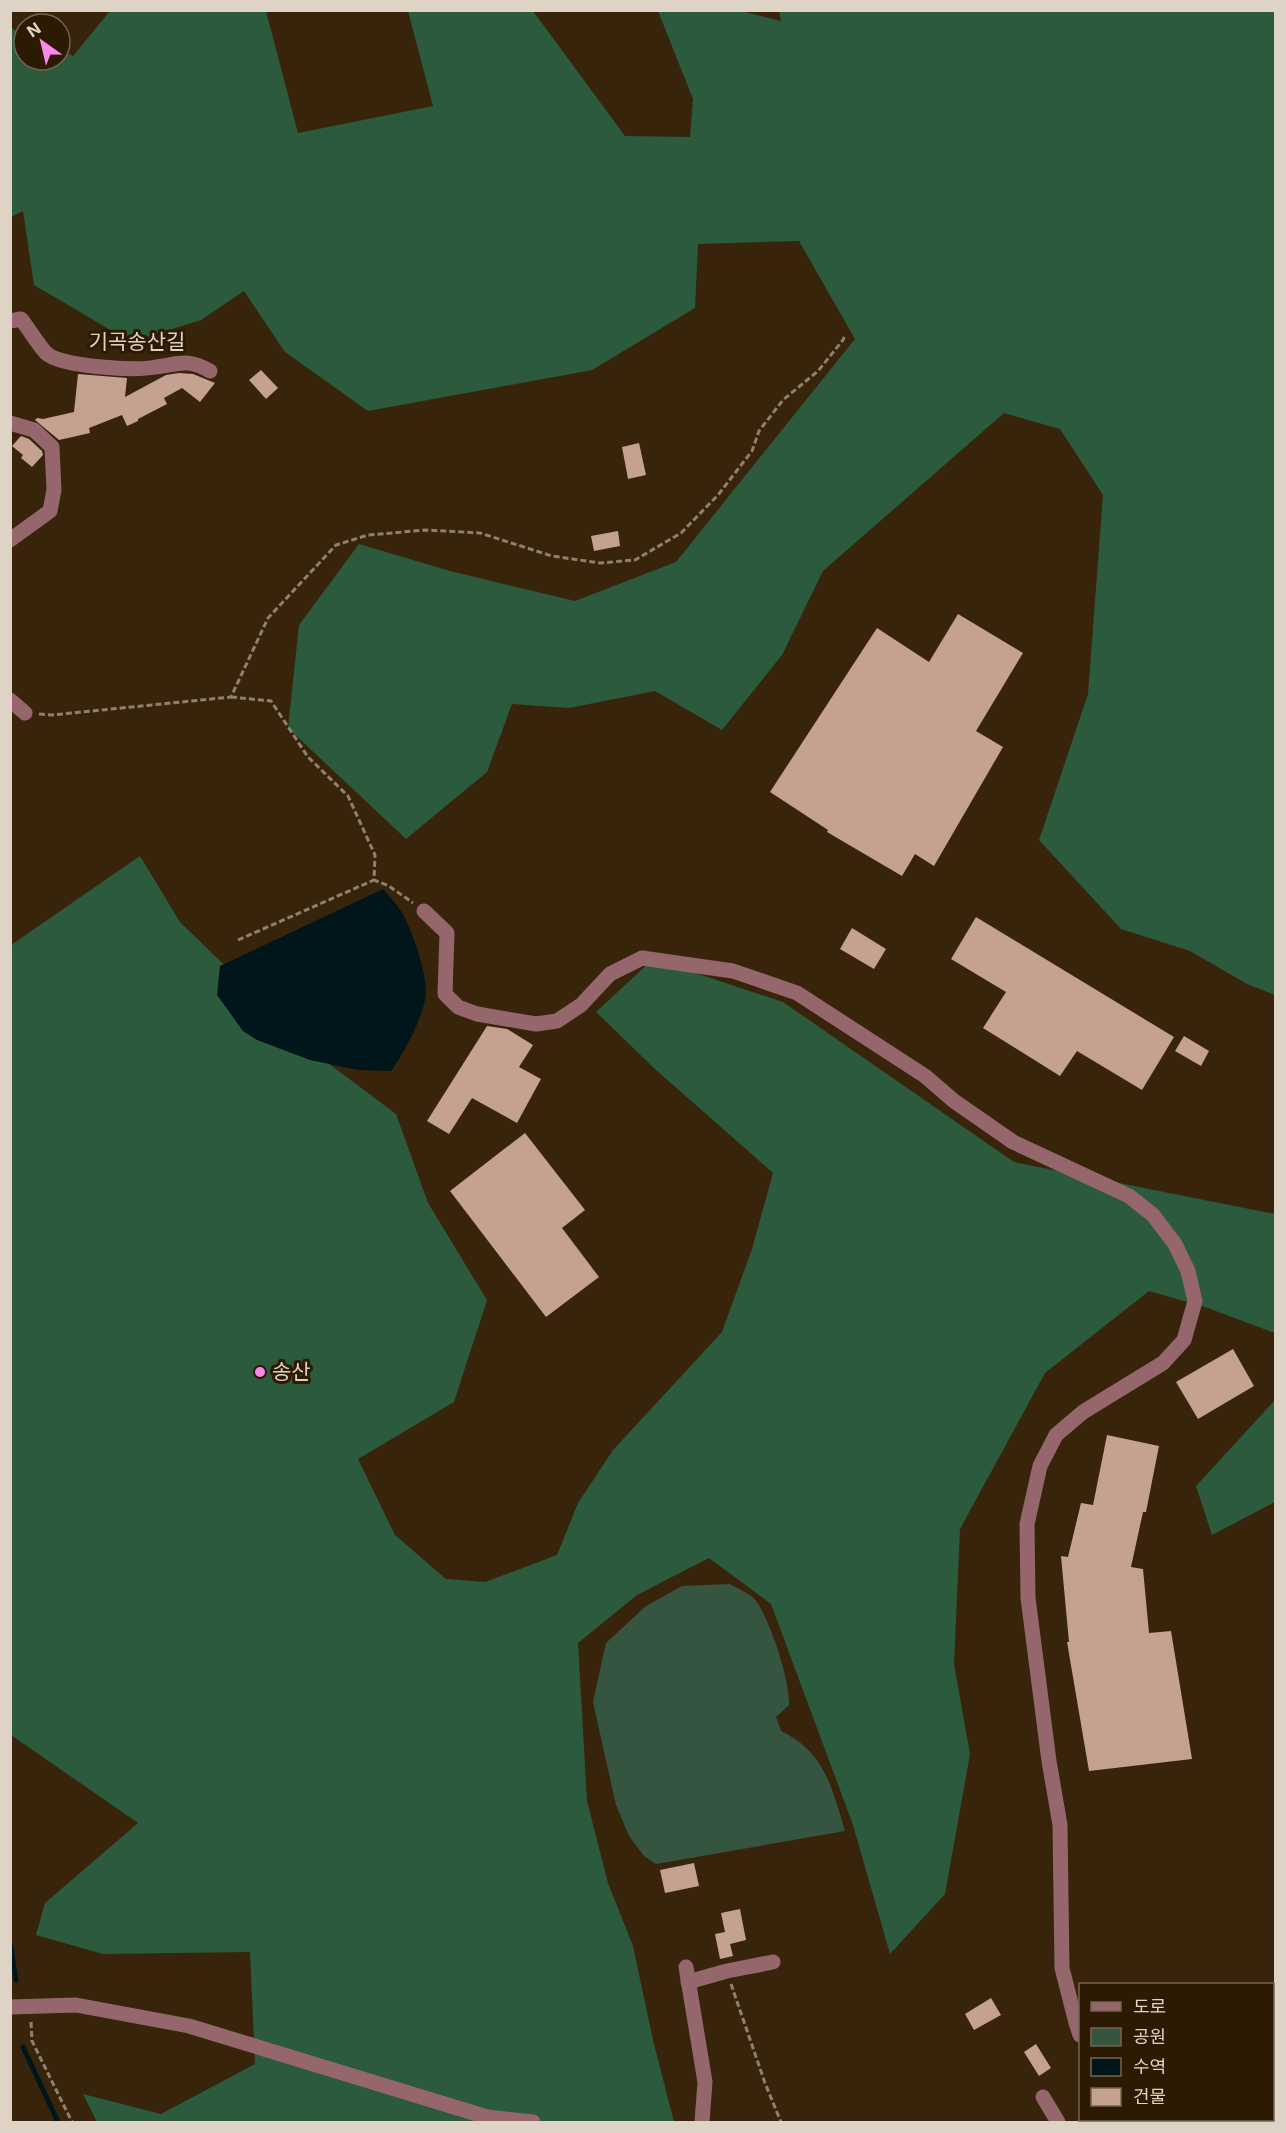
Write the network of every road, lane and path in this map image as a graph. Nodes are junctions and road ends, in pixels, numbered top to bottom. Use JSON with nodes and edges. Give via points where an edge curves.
{"nodes":[{"id":1,"x":10,"y":321,"type":"edge"},
{"id":2,"x":845,"y":335,"type":"dead end"},
{"id":3,"x":210,"y":371,"type":"dead end"},
{"id":4,"x":10,"y":423,"type":"edge"},
{"id":5,"x":10,"y":540,"type":"edge"},
{"id":6,"x":231,"y":697,"type":"junction"},
{"id":7,"x":10,"y":700,"type":"edge"},
{"id":8,"x":25,"y":713,"type":"joint"},
{"id":9,"x":374,"y":880,"type":"junction"},
{"id":10,"x":424,"y":911,"type":"joint"},
{"id":11,"x":238,"y":940,"type":"dead end"},
{"id":12,"x":773,"y":1962,"type":"dead end"},
{"id":13,"x":727,"y":1971,"type":"junction"},
{"id":14,"x":10,"y":2007,"type":"edge"},
{"id":15,"x":31,"y":2007,"type":"junction"},
{"id":16,"x":1079,"y":2031,"type":"edge"},
{"id":17,"x":1043,"y":2097,"type":"dead end"},
{"id":18,"x":72,"y":2122,"type":"edge"},
{"id":19,"x":533,"y":2122,"type":"edge"},
{"id":20,"x":702,"y":2122,"type":"edge"},
{"id":21,"x":782,"y":2122,"type":"edge"},
{"id":22,"x":1058,"y":2122,"type":"edge"}],
"edges":[{"from":1,"to":3,"type":"street","name":"기곡송산길","via":[[21,319],[47,353],[60,361],[143,368],[182,362],[195,363]]},
{"from":2,"to":6,"type":"path","via":[[818,371],[783,400],[759,431],[752,451],[718,495],[681,533],[635,560],[600,563],[552,556],[480,533],[426,530],[368,535],[336,545],[268,618]]},
{"from":4,"to":5,"type":"street","via":[[33,430],[52,447],[54,490],[50,511]]},
{"from":6,"to":8,"type":"path","via":[[52,715]]},
{"from":6,"to":9,"type":"path","via":[[271,701],[308,757],[348,796],[375,855]]},
{"from":7,"to":8,"type":"street"},
{"from":9,"to":10,"type":"path"},
{"from":9,"to":11,"type":"path"},
{"from":10,"to":16,"type":"street","via":[[447,933],[445,994],[458,1007],[477,1014],[536,1024],[557,1021],[581,1005],[610,974],[642,958],[733,971],[797,993],[925,1076],[1012,1142],[1129,1196],[1154,1215],[1175,1244],[1188,1271],[1195,1301],[1184,1340],[1163,1363],[1083,1412],[1056,1435],[1040,1466],[1027,1524],[1028,1598],[1060,1825],[1062,1968]]},
{"from":12,"to":13,"type":"street"},
{"from":13,"to":20,"type":"street","via":[[687,1974],[705,2082]]},
{"from":13,"to":21,"type":"path"},
{"from":14,"to":15,"type":"street"},
{"from":15,"to":18,"type":"path","via":[[32,2041]]},
{"from":15,"to":19,"type":"street","via":[[76,2005],[189,2026],[487,2117]]},
{"from":17,"to":22,"type":"street"}]}
